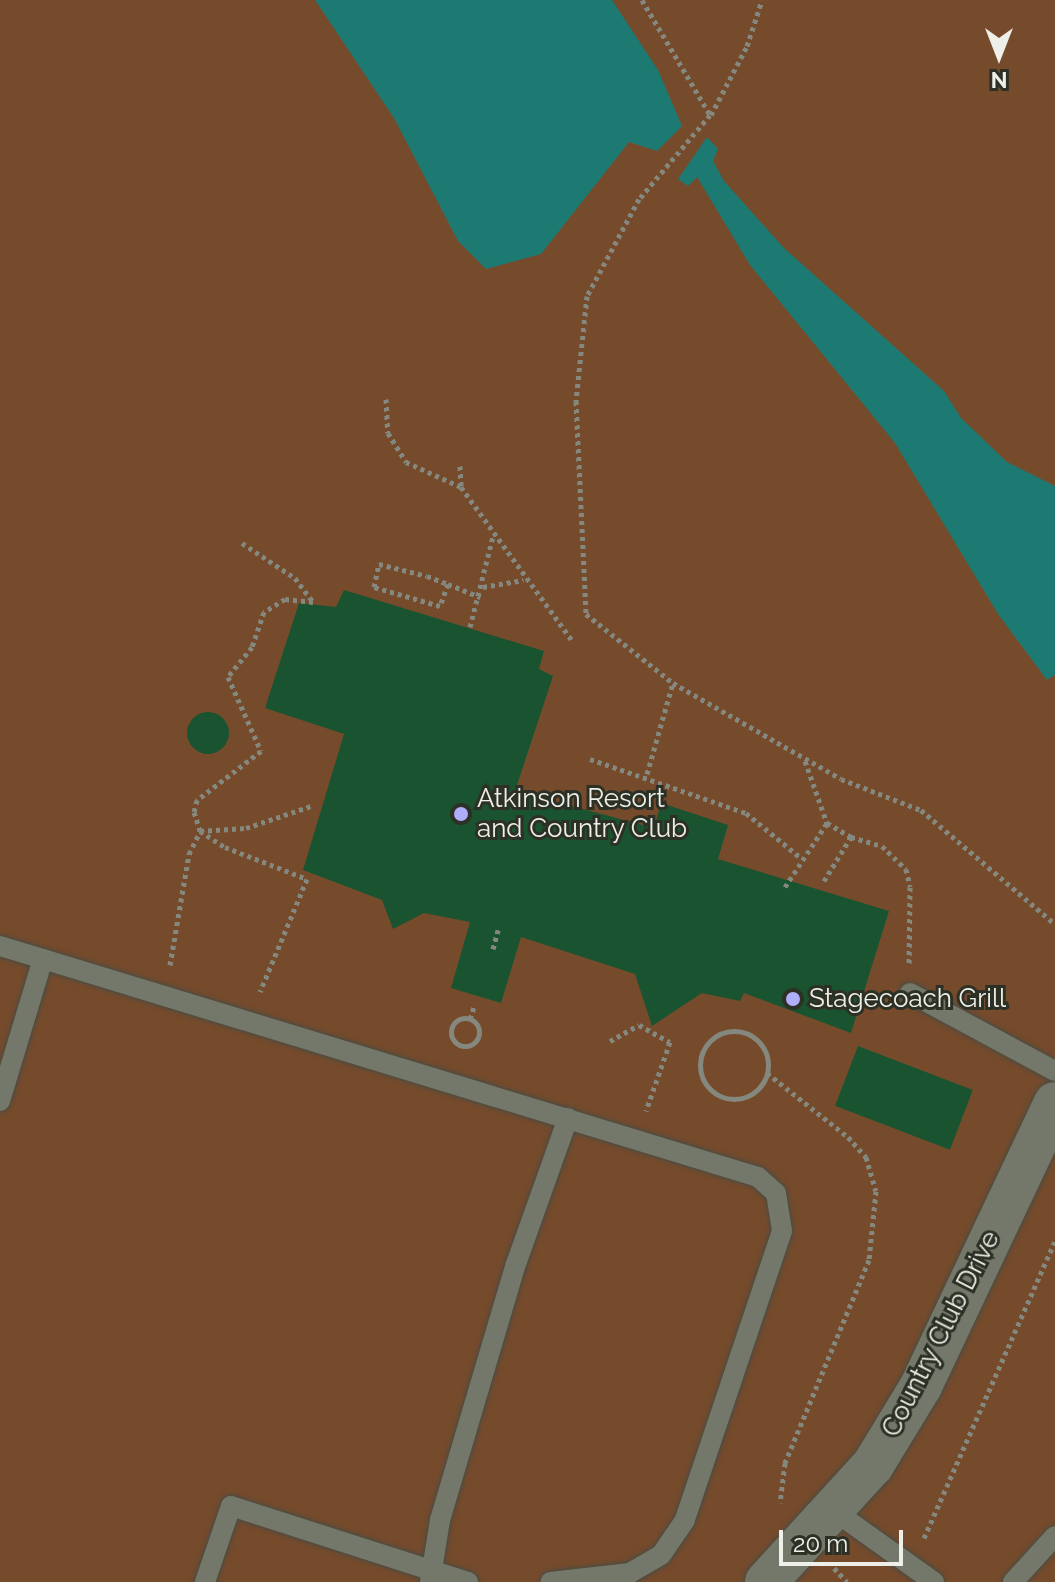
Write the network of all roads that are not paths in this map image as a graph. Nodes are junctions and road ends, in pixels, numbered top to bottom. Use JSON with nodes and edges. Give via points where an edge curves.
{"nodes":[{"id":1,"x":0,"y":946,"type":"edge"},
{"id":2,"x":43,"y":959,"type":"junction"},
{"id":3,"x":910,"y":993,"type":"road end"},
{"id":4,"x":1055,"y":1071,"type":"edge"},
{"id":5,"x":0,"y":1101,"type":"edge"},
{"id":6,"x":1055,"y":1103,"type":"edge"},
{"id":7,"x":568,"y":1118,"type":"junction"},
{"id":8,"x":819,"y":1525,"type":"junction"},
{"id":9,"x":1055,"y":1536,"type":"edge"},
{"id":10,"x":908,"y":1573,"type":"edge"},
{"id":11,"x":432,"y":1576,"type":"edge"},
{"id":12,"x":205,"y":1582,"type":"edge"},
{"id":13,"x":468,"y":1582,"type":"edge"},
{"id":14,"x":551,"y":1582,"type":"edge"},
{"id":15,"x":766,"y":1582,"type":"edge"},
{"id":16,"x":934,"y":1582,"type":"edge"},
{"id":17,"x":1013,"y":1582,"type":"edge"}],
"edges":[{"from":1,"to":2,"type":"lane"},
{"from":2,"to":5,"type":"lane"},
{"from":2,"to":7,"type":"lane"},
{"from":3,"to":4,"type":"lane"},
{"from":6,"to":8,"type":"street","name":"Country Club Drive","via":[[921,1386],[873,1465]]},
{"from":7,"to":11,"type":"lane","via":[[507,1294],[440,1520]]},
{"from":7,"to":14,"type":"lane","via":[[758,1177],[776,1193],[782,1231],[679,1529],[661,1555],[630,1573]]},
{"from":8,"to":10,"type":"lane"},
{"from":8,"to":15,"type":"street","name":"Country Club Drive"},
{"from":9,"to":17,"type":"lane"},
{"from":10,"to":16,"type":"lane"},
{"from":11,"to":12,"type":"lane","via":[[231,1506]]},
{"from":11,"to":13,"type":"lane"}]}
